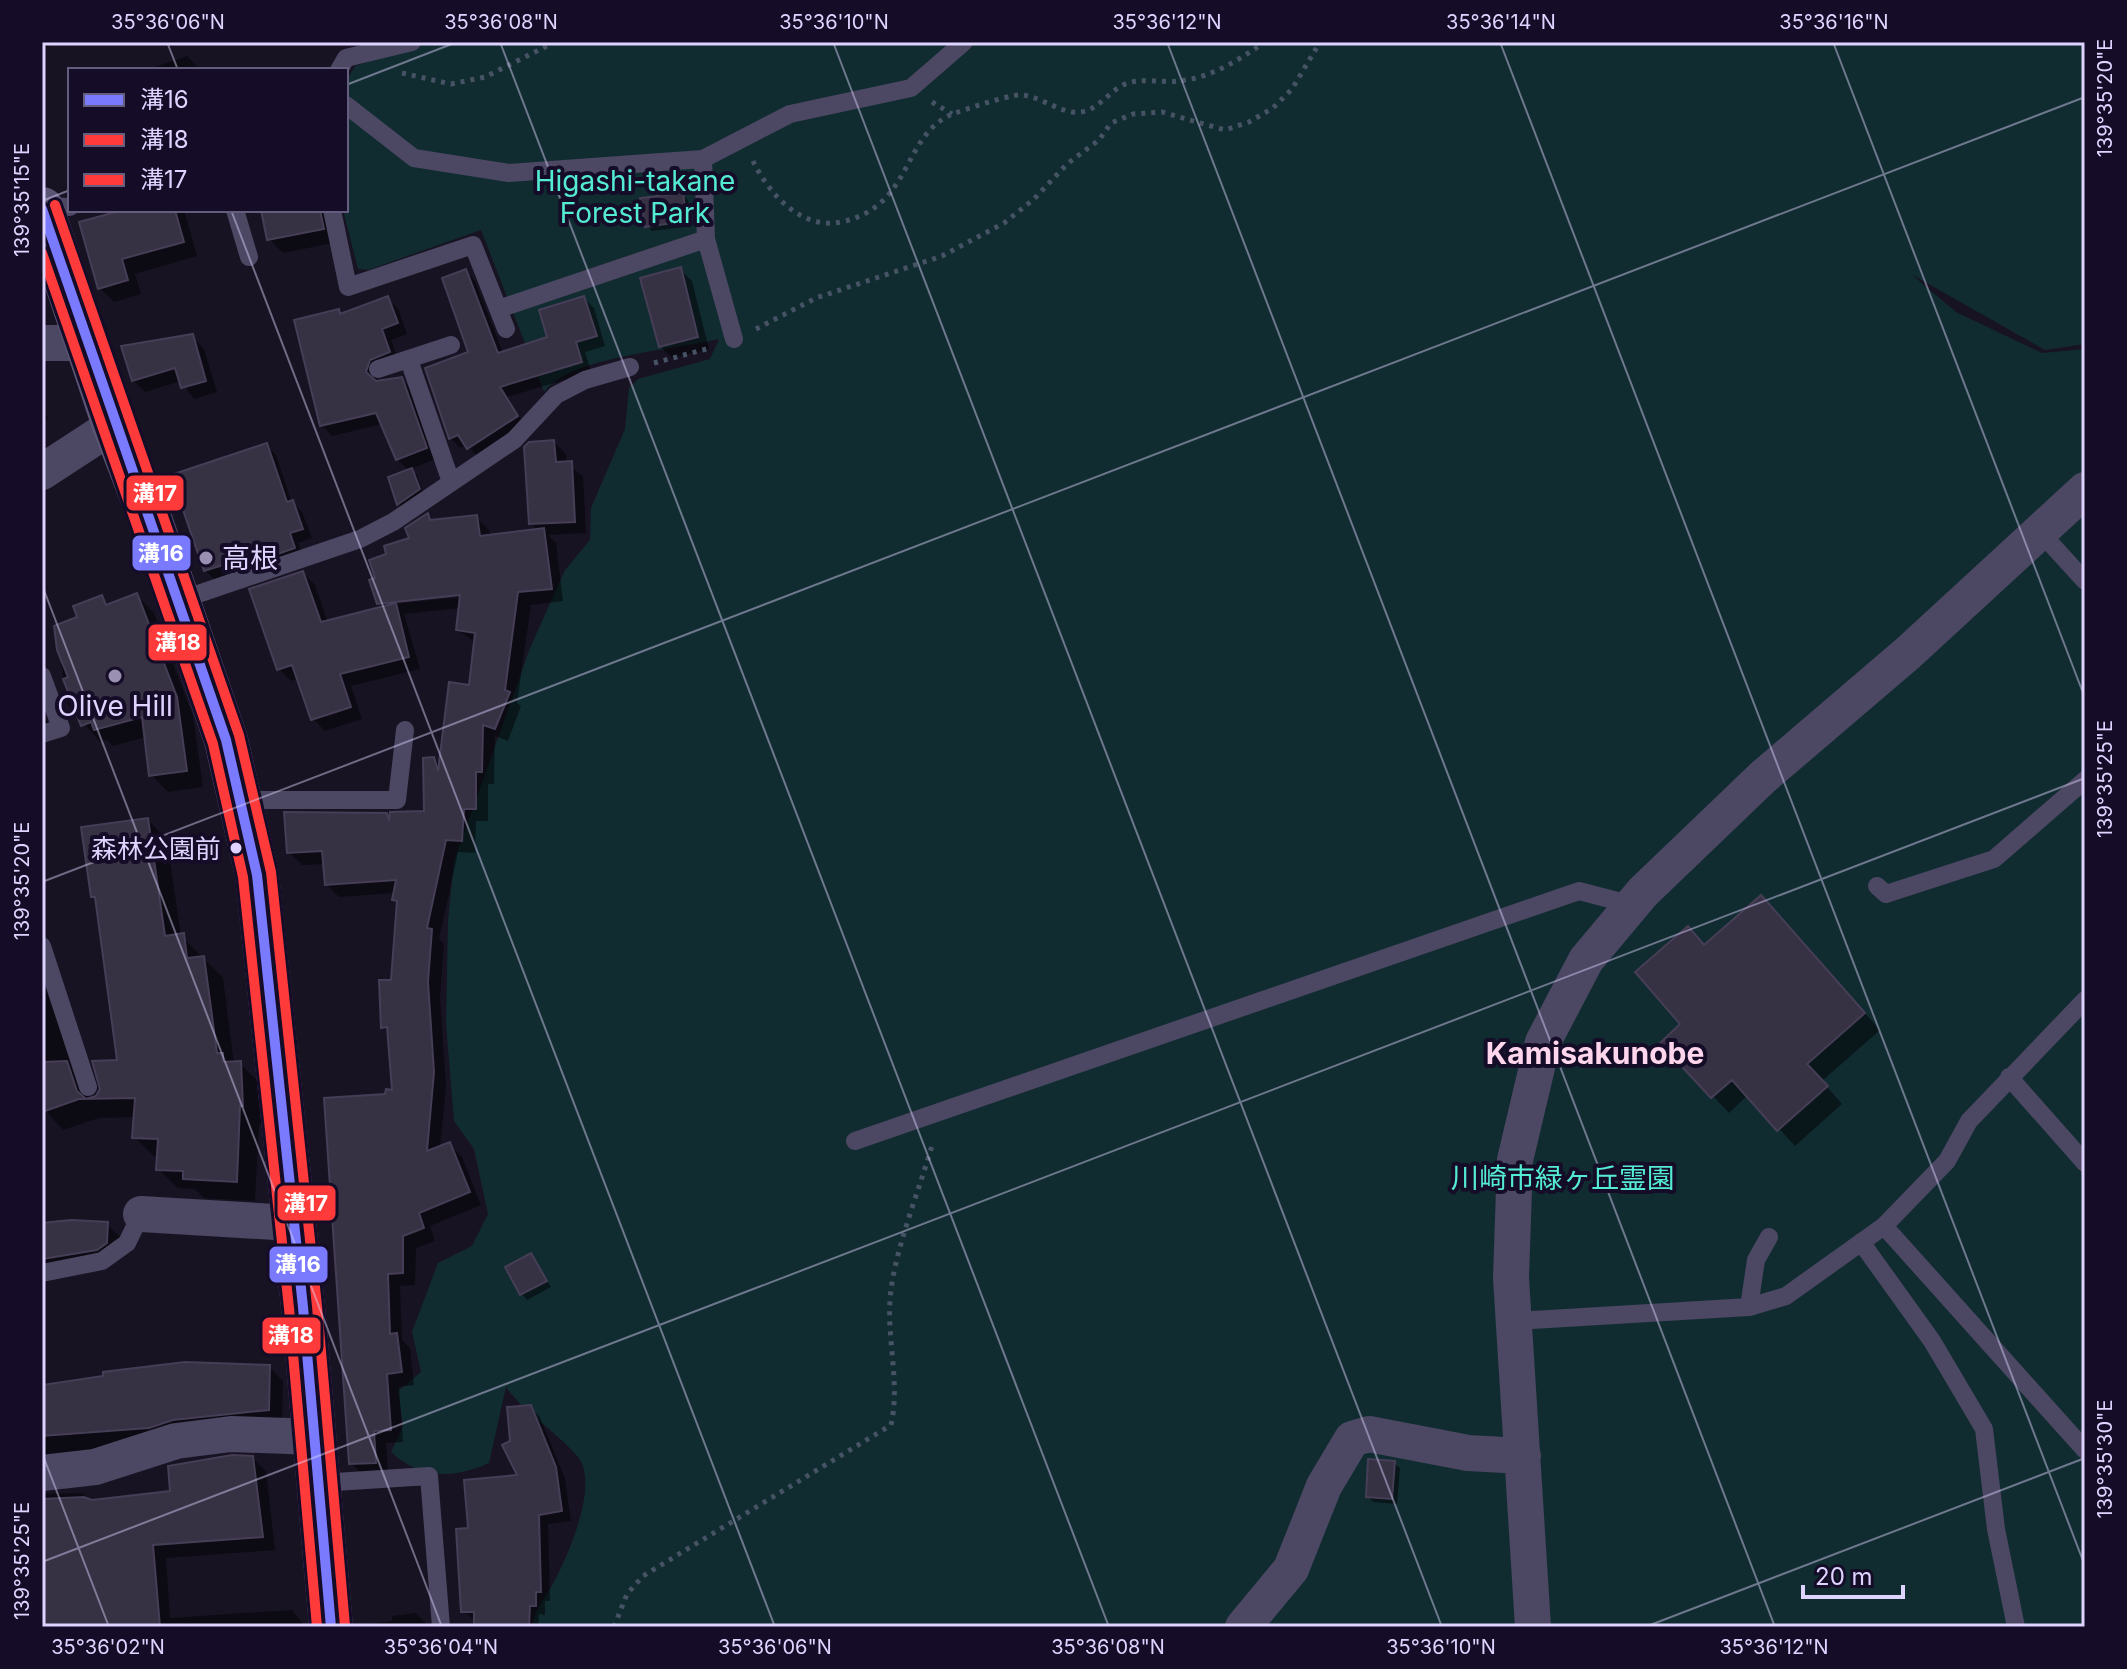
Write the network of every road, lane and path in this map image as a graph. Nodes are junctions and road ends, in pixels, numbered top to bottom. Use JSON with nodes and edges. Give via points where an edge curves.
{"nodes":[{"id":1,"x":412,"y":42,"type":"edge"},
{"id":2,"x":555,"y":42,"type":"edge"},
{"id":3,"x":964,"y":42,"type":"edge"},
{"id":4,"x":1265,"y":42,"type":"edge"},
{"id":5,"x":1320,"y":42,"type":"edge"},
{"id":6,"x":340,"y":68,"type":"edge"},
{"id":7,"x":391,"y":73,"type":"dead end"},
{"id":8,"x":348,"y":107,"type":"edge"},
{"id":9,"x":743,"y":138,"type":"junction"},
{"id":10,"x":703,"y":159,"type":"junction"},
{"id":11,"x":42,"y":207,"type":"edge"},
{"id":12,"x":68,"y":207,"type":"edge"},
{"id":13,"x":236,"y":212,"type":"edge"},
{"id":14,"x":332,"y":212,"type":"edge"},
{"id":15,"x":706,"y":239,"type":"junction"},
{"id":16,"x":249,"y":257,"type":"dead end"},
{"id":17,"x":498,"y":309,"type":"junction"},
{"id":18,"x":506,"y":329,"type":"dead end"},
{"id":19,"x":734,"y":339,"type":"junction"},
{"id":20,"x":42,"y":343,"type":"edge"},
{"id":21,"x":89,"y":343,"type":"junction"},
{"id":22,"x":451,"y":345,"type":"dead end"},
{"id":23,"x":409,"y":360,"type":"junction"},
{"id":24,"x":630,"y":367,"type":"joint"},
{"id":25,"x":378,"y":369,"type":"dead end"},
{"id":26,"x":114,"y":425,"type":"junction"},
{"id":27,"x":42,"y":472,"type":"edge"},
{"id":28,"x":451,"y":482,"type":"junction"},
{"id":29,"x":2085,"y":490,"type":"edge"},
{"id":30,"x":2041,"y":533,"type":"junction"},
{"id":31,"x":2085,"y":581,"type":"edge"},
{"id":32,"x":181,"y":605,"type":"junction"},
{"id":33,"x":42,"y":676,"type":"edge"},
{"id":34,"x":405,"y":730,"type":"dead end"},
{"id":35,"x":42,"y":734,"type":"edge"},
{"id":36,"x":2085,"y":780,"type":"edge"},
{"id":37,"x":240,"y":800,"type":"junction"},
{"id":38,"x":1877,"y":886,"type":"dead end"},
{"id":39,"x":1633,"y":905,"type":"junction"},
{"id":40,"x":42,"y":946,"type":"edge"},
{"id":41,"x":2085,"y":1000,"type":"edge"},
{"id":42,"x":2009,"y":1077,"type":"junction"},
{"id":43,"x":88,"y":1087,"type":"dead end"},
{"id":44,"x":942,"y":1110,"type":"junction"},
{"id":45,"x":855,"y":1141,"type":"dead end"},
{"id":46,"x":2085,"y":1163,"type":"edge"},
{"id":47,"x":141,"y":1214,"type":"joint"},
{"id":48,"x":292,"y":1223,"type":"junction"},
{"id":49,"x":1884,"y":1226,"type":"junction"},
{"id":50,"x":1769,"y":1237,"type":"dead end"},
{"id":51,"x":1861,"y":1242,"type":"junction"},
{"id":52,"x":42,"y":1273,"type":"edge"},
{"id":53,"x":1749,"y":1307,"type":"junction"},
{"id":54,"x":1516,"y":1321,"type":"junction"},
{"id":55,"x":316,"y":1437,"type":"junction"},
{"id":56,"x":2085,"y":1450,"type":"edge"},
{"id":57,"x":1523,"y":1456,"type":"junction"},
{"id":58,"x":42,"y":1473,"type":"edge"},
{"id":59,"x":319,"y":1483,"type":"junction"},
{"id":60,"x":331,"y":1627,"type":"edge"},
{"id":61,"x":441,"y":1627,"type":"edge"},
{"id":62,"x":614,"y":1627,"type":"edge"},
{"id":63,"x":1243,"y":1627,"type":"edge"},
{"id":64,"x":1533,"y":1627,"type":"edge"},
{"id":65,"x":2016,"y":1627,"type":"edge"}],
"edges":[{"from":1,"to":6,"type":"lane","via":[[346,58]]},
{"from":2,"to":7,"type":"path","via":[[485,77],[451,84]]},
{"from":3,"to":9,"type":"lane","via":[[911,88],[790,114]]},
{"from":4,"to":9,"type":"path","via":[[1213,75],[1125,84],[1093,111],[1071,112],[1020,95],[952,114],[936,123],[883,204],[839,222],[799,217],[756,167]]},
{"from":5,"to":19,"type":"path","via":[[1292,89],[1249,122],[1225,130],[1162,112],[1133,114],[1111,123],[1099,140],[1004,223],[942,256],[816,298]]},
{"from":8,"to":10,"type":"lane","via":[[414,158],[482,169],[523,172]]},
{"from":9,"to":10,"type":"lane"},
{"from":10,"to":15,"type":"lane"},
{"from":11,"to":12,"type":"lane"},
{"from":11,"to":21,"type":"street"},
{"from":13,"to":16,"type":"lane"},
{"from":14,"to":17,"type":"lane","via":[[348,287],[473,245]]},
{"from":15,"to":17,"type":"lane"},
{"from":15,"to":19,"type":"lane"},
{"from":17,"to":18,"type":"lane"},
{"from":19,"to":24,"type":"path","via":[[668,361]]},
{"from":20,"to":21,"type":"street"},
{"from":21,"to":26,"type":"street"},
{"from":22,"to":23,"type":"lane"},
{"from":23,"to":25,"type":"lane"},
{"from":23,"to":28,"type":"lane"},
{"from":24,"to":28,"type":"lane","via":[[556,395],[514,440]]},
{"from":26,"to":27,"type":"street"},
{"from":26,"to":32,"type":"street"},
{"from":28,"to":32,"type":"lane","via":[[360,539],[198,594]]},
{"from":29,"to":30,"type":"street"},
{"from":30,"to":31,"type":"lane"},
{"from":30,"to":39,"type":"street","via":[[1763,777]]},
{"from":32,"to":37,"type":"street"},
{"from":33,"to":35,"type":"lane","via":[[61,728]]},
{"from":34,"to":37,"type":"lane","via":[[397,800]]},
{"from":36,"to":38,"type":"lane","via":[[1994,859],[1886,894]]},
{"from":37,"to":48,"type":"street","via":[[257,875]]},
{"from":39,"to":44,"type":"lane","via":[[1579,891]]},
{"from":39,"to":54,"type":"street","via":[[1586,960],[1543,1042],[1515,1160],[1511,1278]]},
{"from":40,"to":43,"type":"lane"},
{"from":41,"to":42,"type":"lane"},
{"from":42,"to":46,"type":"lane"},
{"from":42,"to":49,"type":"lane","via":[[1969,1121],[1947,1161]]},
{"from":44,"to":45,"type":"lane"},
{"from":44,"to":62,"type":"path","via":[[891,1288],[891,1425],[643,1576],[627,1594]]},
{"from":47,"to":48,"type":"street"},
{"from":47,"to":52,"type":"lane","via":[[127,1243],[102,1261]]},
{"from":48,"to":55,"type":"street"},
{"from":49,"to":51,"type":"lane"},
{"from":49,"to":56,"type":"lane"},
{"from":50,"to":53,"type":"lane","via":[[1756,1260]]},
{"from":51,"to":53,"type":"lane","via":[[1786,1296]]},
{"from":51,"to":65,"type":"lane","via":[[1932,1341],[1984,1429],[1996,1529]]},
{"from":53,"to":54,"type":"lane"},
{"from":54,"to":57,"type":"street"},
{"from":55,"to":58,"type":"street","via":[[231,1434],[176,1441],[95,1467]]},
{"from":55,"to":59,"type":"street"},
{"from":57,"to":63,"type":"street","via":[[1468,1453],[1369,1434],[1352,1439],[1324,1486],[1291,1569]]},
{"from":57,"to":64,"type":"street"},
{"from":59,"to":60,"type":"street"},
{"from":59,"to":61,"type":"lane","via":[[429,1476]]}]}
